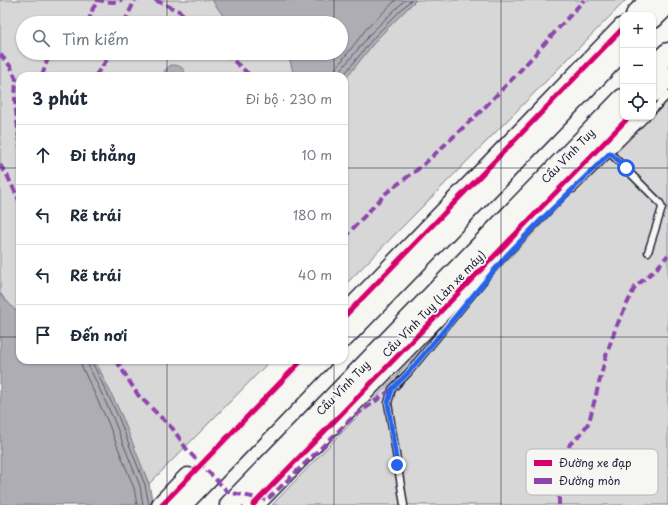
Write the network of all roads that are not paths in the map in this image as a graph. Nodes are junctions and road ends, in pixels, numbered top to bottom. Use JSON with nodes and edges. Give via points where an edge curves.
{"nodes":[{"id":1,"x":650,"y":0,"type":"edge"},
{"id":2,"x":668,"y":2,"type":"edge"},
{"id":3,"x":639,"y":12,"type":"edge"},
{"id":4,"x":656,"y":15,"type":"edge"},
{"id":5,"x":620,"y":31,"type":"edge"},
{"id":6,"x":620,"y":52,"type":"edge"},
{"id":7,"x":668,"y":53,"type":"edge"},
{"id":8,"x":656,"y":65,"type":"edge"},
{"id":9,"x":668,"y":77,"type":"edge"},
{"id":10,"x":656,"y":89,"type":"edge"},
{"id":11,"x":668,"y":95,"type":"edge"},
{"id":12,"x":620,"y":102,"type":"edge"},
{"id":13,"x":656,"y":107,"type":"edge"},
{"id":14,"x":626,"y":120,"type":"edge"},
{"id":15,"x":643,"y":120,"type":"edge"},
{"id":16,"x":610,"y":153,"type":"junction"},
{"id":17,"x":565,"y":196,"type":"dead end"},
{"id":18,"x":648,"y":252,"type":"dead end"},
{"id":19,"x":487,"y":277,"type":"dead end"},
{"id":20,"x":348,"y":313,"type":"edge"},
{"id":21,"x":348,"y":333,"type":"edge"},
{"id":22,"x":298,"y":364,"type":"edge"},
{"id":23,"x":318,"y":364,"type":"edge"},
{"id":24,"x":162,"y":505,"type":"edge"},
{"id":25,"x":181,"y":505,"type":"edge"},
{"id":26,"x":230,"y":505,"type":"edge"},
{"id":27,"x":253,"y":505,"type":"edge"},
{"id":28,"x":404,"y":505,"type":"edge"}],
"edges":[{"from":1,"to":3,"type":"highway"},
{"from":2,"to":4,"type":"highway"},
{"from":5,"to":20,"type":"highway"},
{"from":6,"to":21,"type":"highway"},
{"from":7,"to":8,"type":"highway"},
{"from":9,"to":10,"type":"highway"},
{"from":11,"to":13,"type":"lane"},
{"from":12,"to":26,"type":"highway","name":"Cầu Vĩnh Tuy"},
{"from":14,"to":27,"type":"highway","name":"Cầu Vĩnh Tuy (Làn xe máy)"},
{"from":15,"to":16,"type":"lane"},
{"from":16,"to":17,"type":"lane"},
{"from":16,"to":18,"type":"lane","via":[[662,208]]},
{"from":19,"to":28,"type":"lane","via":[[413,368],[392,389],[388,403]]},
{"from":22,"to":24,"type":"highway"},
{"from":23,"to":25,"type":"highway"}]}
